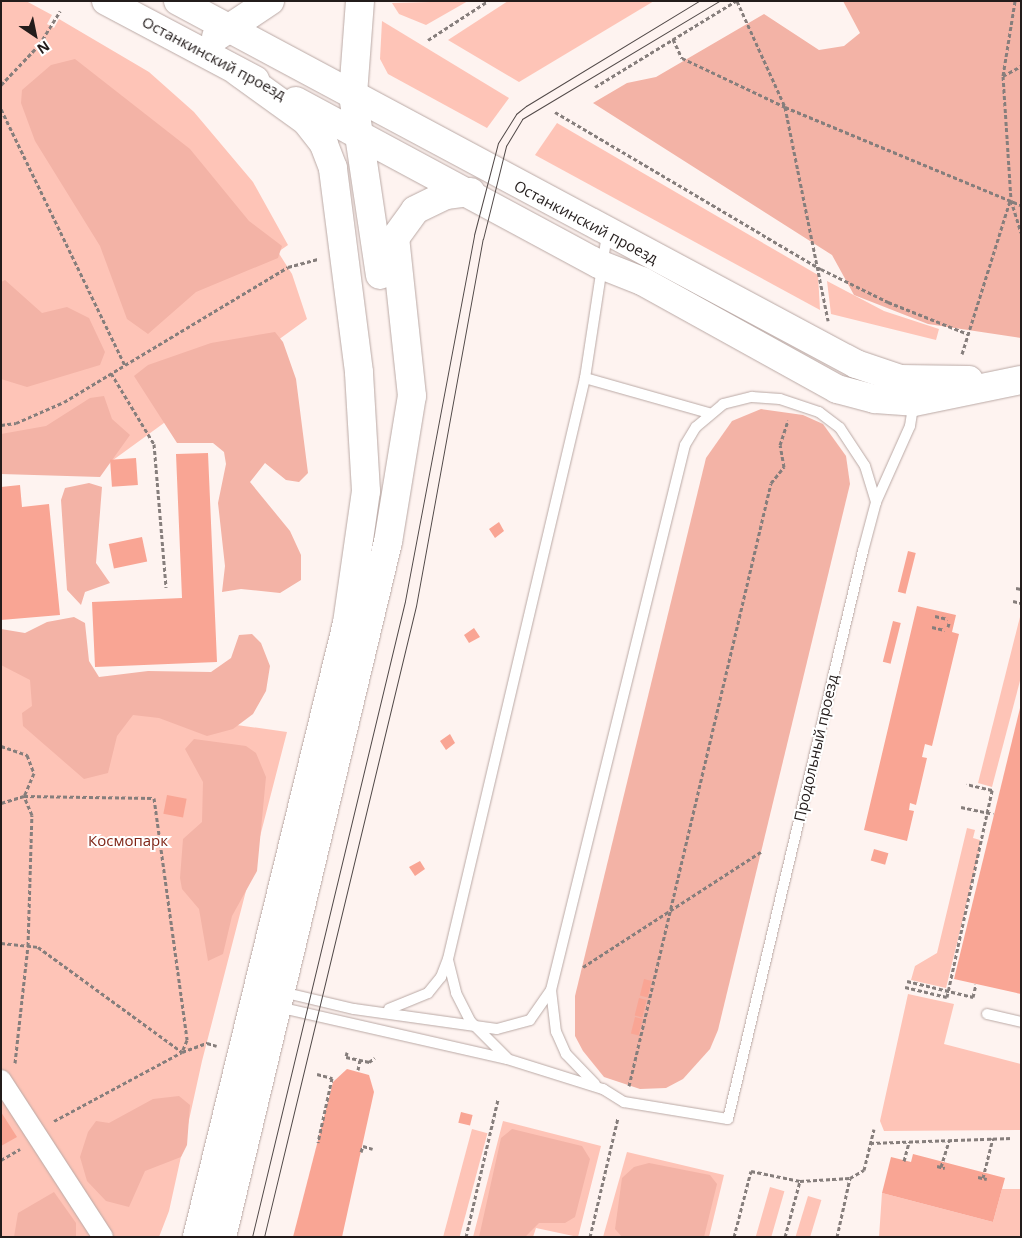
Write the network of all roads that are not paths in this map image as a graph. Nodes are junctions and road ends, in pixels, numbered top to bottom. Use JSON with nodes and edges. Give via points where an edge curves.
{"nodes":[{"id":1,"x":106,"y":1,"type":"edge"},
{"id":2,"x":174,"y":1,"type":"edge"},
{"id":3,"x":178,"y":1,"type":"edge"},
{"id":4,"x":270,"y":1,"type":"edge"},
{"id":5,"x":360,"y":1,"type":"edge"},
{"id":6,"x":229,"y":29,"type":"junction"},
{"id":7,"x":186,"y":44,"type":"junction"},
{"id":8,"x":238,"y":72,"type":"junction"},
{"id":9,"x":353,"y":95,"type":"junction"},
{"id":10,"x":361,"y":133,"type":"junction"},
{"id":11,"x":471,"y":192,"type":"junction"},
{"id":12,"x":607,"y":234,"type":"junction"},
{"id":13,"x":599,"y":264,"type":"junction"},
{"id":14,"x":585,"y":378,"type":"junction"},
{"id":15,"x":1016,"y":380,"type":"edge"},
{"id":16,"x":915,"y":392,"type":"junction"},
{"id":17,"x":709,"y":412,"type":"junction"},
{"id":18,"x":400,"y":459,"type":"junction"},
{"id":19,"x":876,"y":502,"type":"junction"},
{"id":20,"x":448,"y":959,"type":"junction"},
{"id":21,"x":551,"y":990,"type":"junction"},
{"id":22,"x":270,"y":1000,"type":"junction"},
{"id":23,"x":381,"y":1011,"type":"junction"},
{"id":24,"x":987,"y":1014,"type":"dead end"},
{"id":25,"x":471,"y":1022,"type":"junction"},
{"id":26,"x":1021,"y":1022,"type":"edge"},
{"id":27,"x":507,"y":1059,"type":"junction"},
{"id":28,"x":6,"y":1088,"type":"edge"},
{"id":29,"x":603,"y":1090,"type":"junction"},
{"id":30,"x":103,"y":1237,"type":"edge"},
{"id":31,"x":197,"y":1237,"type":"edge"},
{"id":32,"x":222,"y":1237,"type":"edge"}],
"edges":[{"from":1,"to":7,"type":"street","name":"Останкинский проезд"},
{"from":2,"to":7,"type":"street","via":[[174,29]]},
{"from":3,"to":6,"type":"street","name":"Останкинский проезд"},
{"from":4,"to":6,"type":"street"},
{"from":5,"to":9,"type":"street"},
{"from":6,"to":7,"type":"street","via":[[207,42]]},
{"from":6,"to":9,"type":"street","name":"Останкинский проезд"},
{"from":7,"to":8,"type":"street","name":"Останкинский проезд"},
{"from":8,"to":10,"type":"street","name":"Останкинский проезд"},
{"from":8,"to":22,"type":"street","via":[[306,120],[329,156],[346,258],[366,453],[356,579]]},
{"from":9,"to":10,"type":"street"},
{"from":9,"to":12,"type":"street","name":"Останкинский проезд"},
{"from":10,"to":11,"type":"street","name":"Останкинский проезд"},
{"from":10,"to":18,"type":"street","via":[[395,388]]},
{"from":11,"to":13,"type":"street","name":"Останкинский проезд"},
{"from":11,"to":18,"type":"street","via":[[446,195],[423,205],[406,218],[395,238],[412,383]]},
{"from":12,"to":13,"type":"lane"},
{"from":12,"to":16,"type":"street","name":"Останкинский проезд","via":[[746,302],[856,364]]},
{"from":13,"to":14,"type":"lane","via":[[596,321]]},
{"from":13,"to":16,"type":"street","name":"Останкинский проезд","via":[[642,281],[823,383],[875,399]]},
{"from":14,"to":17,"type":"lane"},
{"from":14,"to":20,"type":"lane"},
{"from":15,"to":16,"type":"street"},
{"from":16,"to":19,"type":"lane","name":"Продольный проезд","via":[[910,426]]},
{"from":17,"to":19,"type":"lane","via":[[737,399],[766,397],[819,412],[856,449]]},
{"from":17,"to":21,"type":"lane","via":[[685,445],[674,478]]},
{"from":18,"to":22,"type":"street","via":[[370,630]]},
{"from":19,"to":29,"type":"lane","name":"Продольный проезд","via":[[728,1119],[624,1102]]},
{"from":20,"to":23,"type":"lane","via":[[442,977],[428,993],[408,1005]]},
{"from":20,"to":25,"type":"lane","via":[[456,994]]},
{"from":21,"to":25,"type":"lane","via":[[530,1020],[514,1027]]},
{"from":21,"to":29,"type":"lane","via":[[550,1007],[566,1054],[582,1074]]},
{"from":22,"to":23,"type":"lane"},
{"from":22,"to":27,"type":"lane"},
{"from":22,"to":31,"type":"street"},
{"from":22,"to":32,"type":"street"},
{"from":23,"to":25,"type":"lane"},
{"from":24,"to":26,"type":"lane"},
{"from":25,"to":27,"type":"lane"},
{"from":27,"to":29,"type":"lane"},
{"from":28,"to":30,"type":"street"}]}
